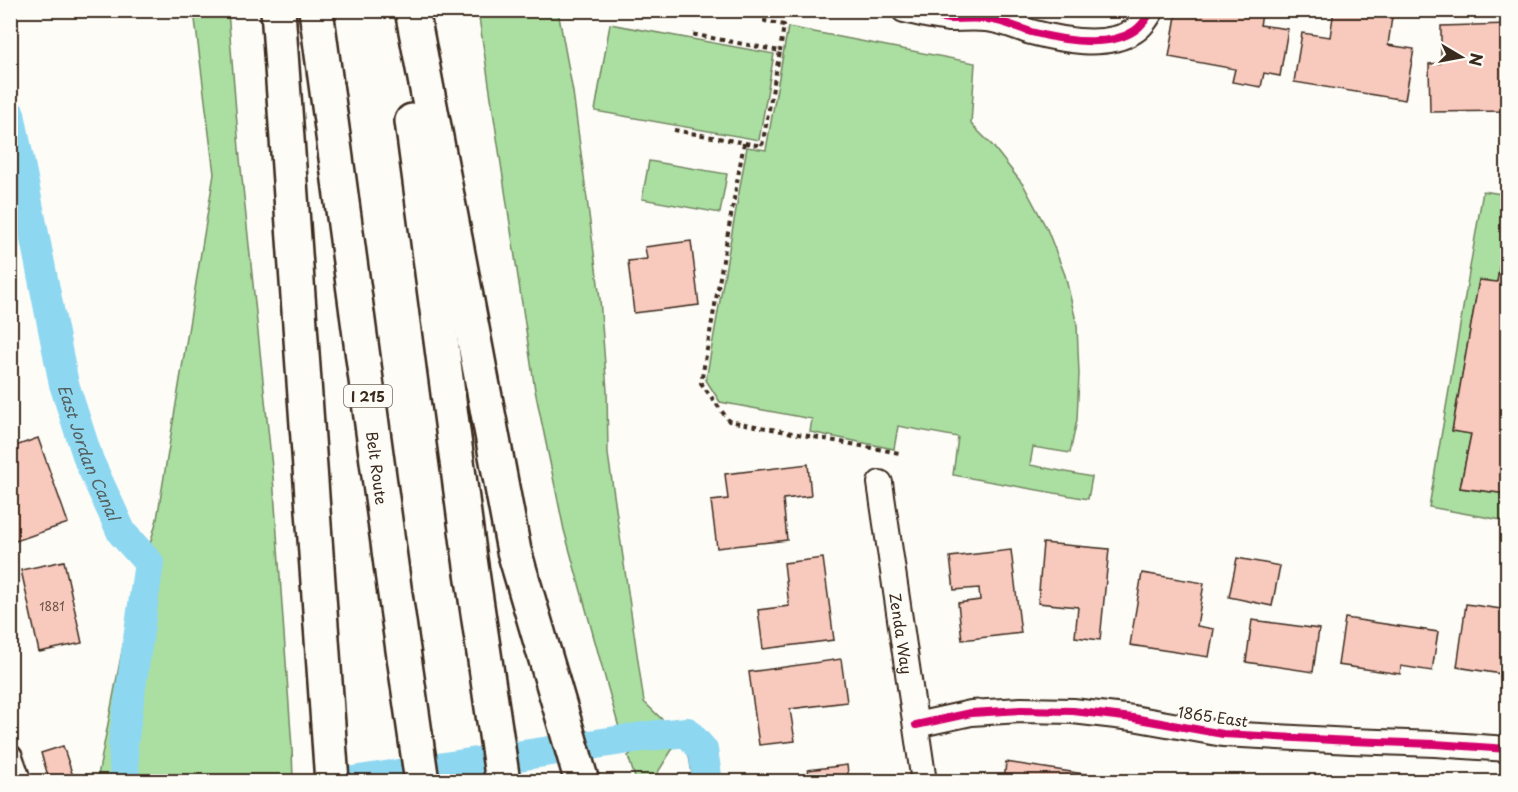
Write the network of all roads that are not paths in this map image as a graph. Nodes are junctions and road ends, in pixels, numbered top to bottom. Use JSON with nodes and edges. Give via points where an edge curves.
{"nodes":[{"id":1,"x":278,"y":10,"type":"edge"},
{"id":2,"x":316,"y":10,"type":"edge"},
{"id":3,"x":397,"y":10,"type":"edge"},
{"id":4,"x":412,"y":10,"type":"edge"},
{"id":5,"x":904,"y":10,"type":"edge"},
{"id":6,"x":1152,"y":10,"type":"edge"},
{"id":7,"x":880,"y":483,"type":"dead end"},
{"id":8,"x":916,"y":725,"type":"junction"},
{"id":9,"x":1508,"y":749,"type":"edge"},
{"id":10,"x":10,"y":757,"type":"edge"},
{"id":11,"x":19,"y":782,"type":"edge"},
{"id":12,"x":332,"y":782,"type":"edge"},
{"id":13,"x":422,"y":782,"type":"edge"},
{"id":14,"x":503,"y":782,"type":"edge"},
{"id":15,"x":582,"y":782,"type":"edge"},
{"id":16,"x":924,"y":782,"type":"edge"}],
"edges":[{"from":1,"to":12,"type":"highway"},
{"from":2,"to":13,"type":"highway","name":"Belt Route","number":"I 215"},
{"from":3,"to":14,"type":"highway"},
{"from":4,"to":15,"type":"highway","via":[[514,551]]},
{"from":5,"to":6,"type":"street","via":[[935,17],[986,19],[1043,35],[1098,42],[1134,31]]},
{"from":7,"to":8,"type":"street","name":"Zenda Way"},
{"from":8,"to":9,"type":"street","name":"1865 East","via":[[971,713],[1073,711],[1223,734]]},
{"from":8,"to":16,"type":"street","name":"Zenda Way"},
{"from":10,"to":11,"type":"street"}]}
